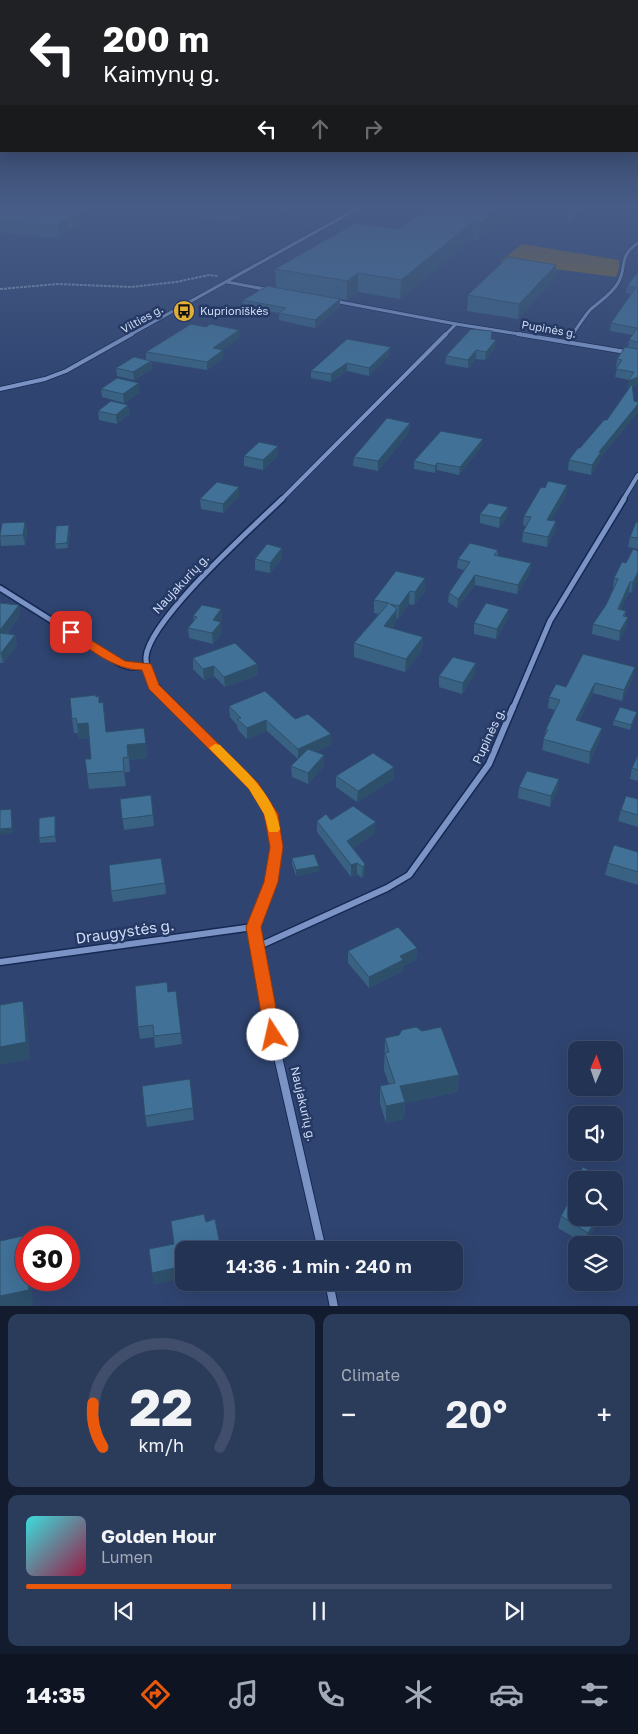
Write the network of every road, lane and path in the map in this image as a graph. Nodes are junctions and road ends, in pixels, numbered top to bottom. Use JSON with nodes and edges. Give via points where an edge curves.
{"nodes":[{"id":1,"x":256,"y":266,"type":"edge"},
{"id":2,"x":623,"y":266,"type":"edge"},
{"id":3,"x":209,"y":275,"type":"dead end"},
{"id":4,"x":228,"y":282,"type":"junction"},
{"id":5,"x":0,"y":289,"type":"edge"},
{"id":6,"x":277,"y":291,"type":"edge"},
{"id":7,"x":326,"y":300,"type":"edge"},
{"id":8,"x":456,"y":324,"type":"junction"},
{"id":9,"x":568,"y":342,"type":"junction"},
{"id":10,"x":638,"y":354,"type":"edge"},
{"id":11,"x":0,"y":389,"type":"edge"},
{"id":12,"x":638,"y":475,"type":"edge"},
{"id":13,"x":0,"y":588,"type":"edge"},
{"id":14,"x":147,"y":666,"type":"junction"},
{"id":15,"x":253,"y":927,"type":"junction"},
{"id":16,"x":257,"y":947,"type":"junction"},
{"id":17,"x":0,"y":962,"type":"edge"},
{"id":18,"x":320,"y":1241,"type":"edge"},
{"id":19,"x":331,"y":1291,"type":"edge"},
{"id":20,"x":334,"y":1306,"type":"edge"}],
"edges":[{"from":1,"to":4,"type":"street","name":"Vilties g."},
{"from":2,"to":9,"type":"street","via":[[617,285],[588,313]]},
{"from":3,"to":5,"type":"path","via":[[130,287],[58,284]]},
{"from":4,"to":6,"type":"street"},
{"from":4,"to":11,"type":"street","name":"Vilties g.","via":[[66,371]]},
{"from":7,"to":8,"type":"street"},
{"from":8,"to":9,"type":"street","name":"Pupinės g."},
{"from":8,"to":14,"type":"street","name":"Naujakurių g.","via":[[182,599],[159,625],[148,653]]},
{"from":9,"to":10,"type":"street","name":"Pupinės g."},
{"from":12,"to":16,"type":"street","name":"Pupinės g.","via":[[550,621],[489,764],[409,876]]},
{"from":13,"to":14,"type":"street","via":[[121,664]]},
{"from":14,"to":15,"type":"street","via":[[154,686],[253,786],[271,814],[277,847],[271,882]]},
{"from":15,"to":16,"type":"street","name":"Naujakurių g."},
{"from":15,"to":17,"type":"street","name":"Draugystės g."},
{"from":16,"to":18,"type":"street","name":"Naujakurių g.","via":[[273,1035]]},
{"from":19,"to":20,"type":"street"}]}
